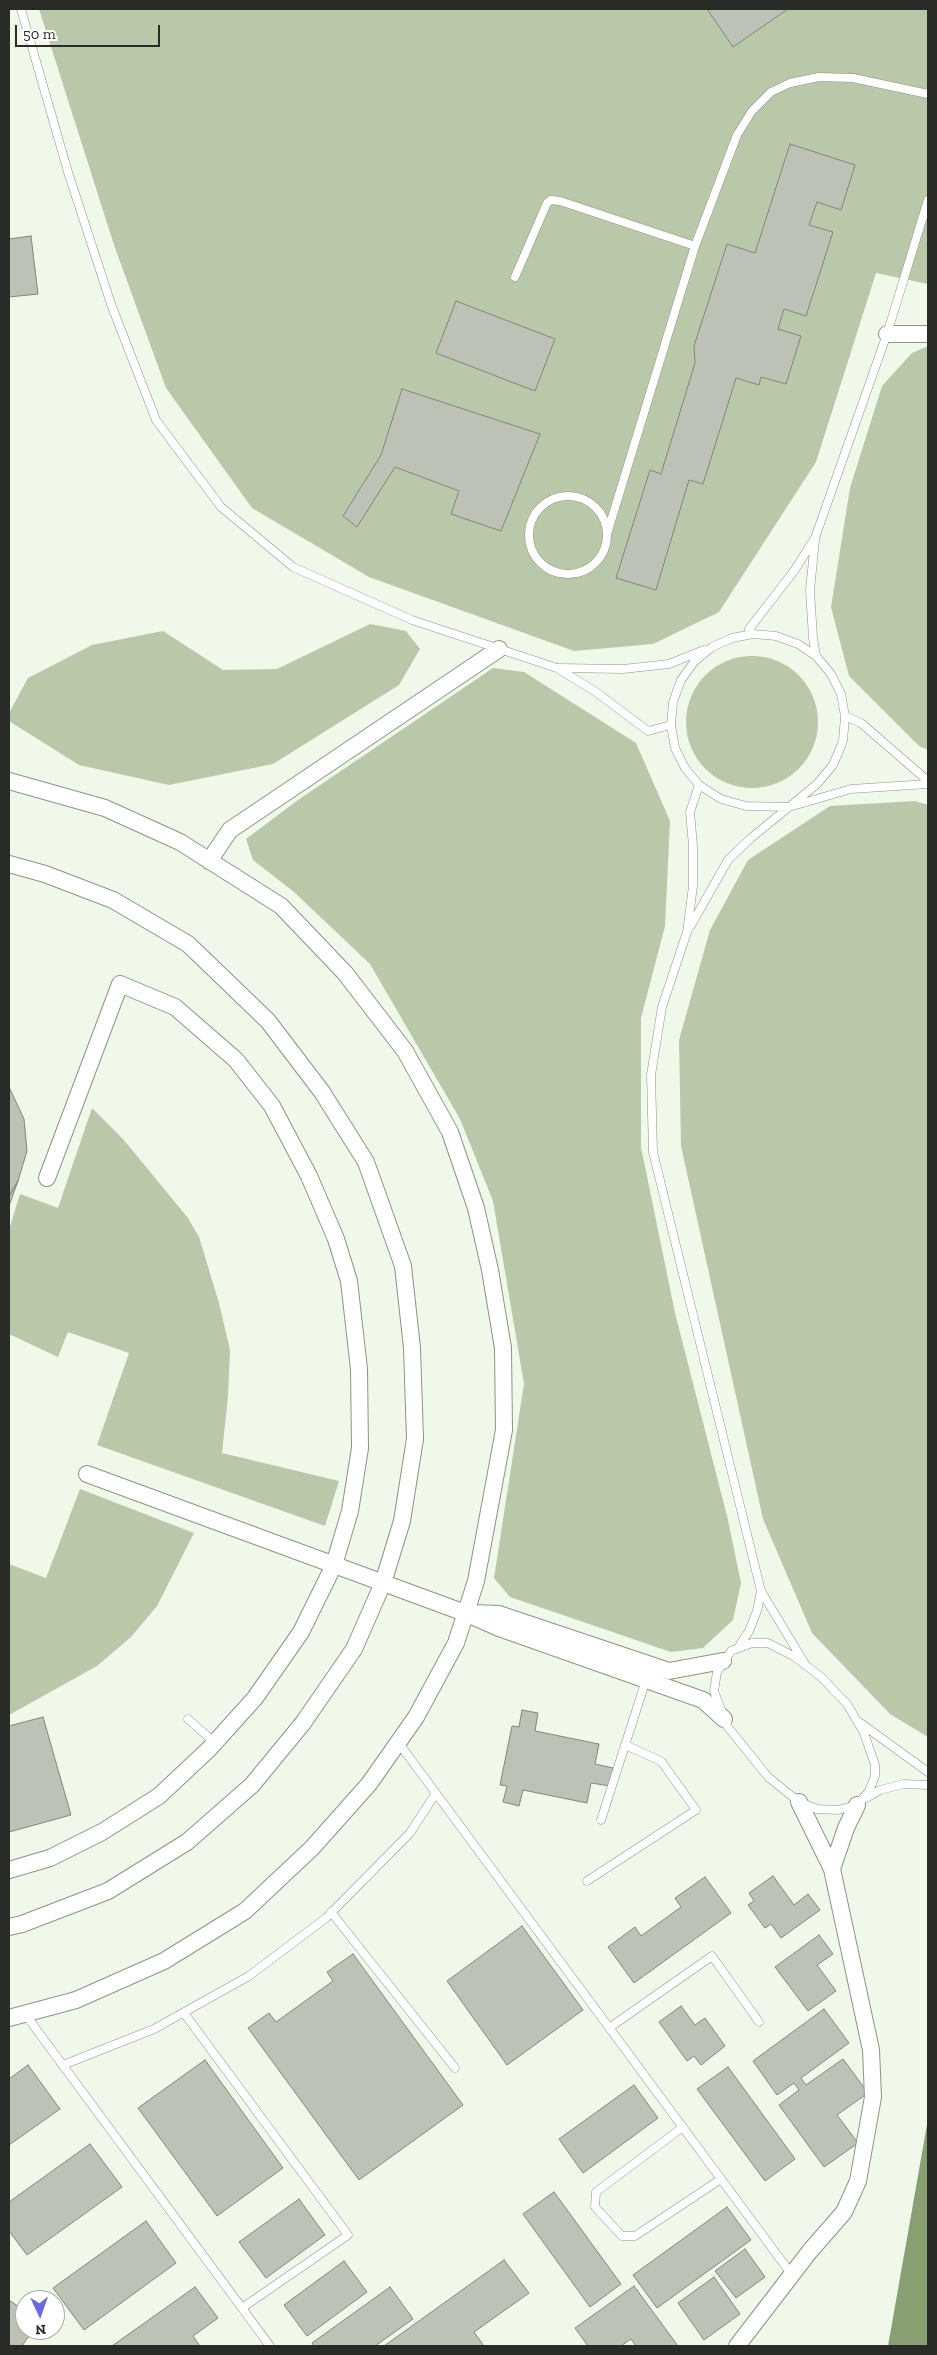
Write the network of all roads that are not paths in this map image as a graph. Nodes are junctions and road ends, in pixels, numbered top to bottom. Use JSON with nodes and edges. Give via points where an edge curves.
{"nodes":[{"id":1,"x":21,"y":9,"type":"edge"},
{"id":2,"x":928,"y":94,"type":"edge"},
{"id":3,"x":928,"y":200,"type":"edge"},
{"id":4,"x":695,"y":246,"type":"junction"},
{"id":5,"x":515,"y":277,"type":"dead end"},
{"id":6,"x":887,"y":334,"type":"junction"},
{"id":7,"x":928,"y":334,"type":"edge"},
{"id":8,"x":607,"y":534,"type":"junction"},
{"id":9,"x":815,"y":538,"type":"junction"},
{"id":10,"x":753,"y":634,"type":"junction"},
{"id":11,"x":712,"y":647,"type":"junction"},
{"id":12,"x":499,"y":649,"type":"junction"},
{"id":13,"x":816,"y":656,"type":"junction"},
{"id":14,"x":557,"y":668,"type":"junction"},
{"id":15,"x":845,"y":716,"type":"junction"},
{"id":16,"x":671,"y":725,"type":"junction"},
{"id":17,"x":9,"y":772,"type":"edge"},
{"id":18,"x":9,"y":781,"type":"edge"},
{"id":19,"x":928,"y":782,"type":"edge"},
{"id":20,"x":700,"y":785,"type":"junction"},
{"id":21,"x":35,"y":788,"type":"junction"},
{"id":22,"x":789,"y":807,"type":"junction"},
{"id":23,"x":209,"y":861,"type":"junction"},
{"id":24,"x":9,"y":864,"type":"edge"},
{"id":25,"x":687,"y":932,"type":"junction"},
{"id":26,"x":47,"y":1178,"type":"dead end"},
{"id":27,"x":87,"y":1474,"type":"dead end"},
{"id":28,"x":334,"y":1565,"type":"junction"},
{"id":29,"x":383,"y":1583,"type":"junction"},
{"id":30,"x":761,"y":1590,"type":"junction"},
{"id":31,"x":465,"y":1613,"type":"junction"},
{"id":32,"x":738,"y":1648,"type":"junction"},
{"id":33,"x":723,"y":1661,"type":"junction"},
{"id":34,"x":805,"y":1664,"type":"junction"},
{"id":35,"x":646,"y":1680,"type":"junction"},
{"id":36,"x":188,"y":1719,"type":"dead end"},
{"id":37,"x":724,"y":1719,"type":"junction"},
{"id":38,"x":856,"y":1719,"type":"junction"},
{"id":39,"x":398,"y":1742,"type":"junction"},
{"id":40,"x":215,"y":1743,"type":"junction"},
{"id":41,"x":625,"y":1745,"type":"junction"},
{"id":42,"x":928,"y":1772,"type":"edge"},
{"id":43,"x":928,"y":1785,"type":"edge"},
{"id":44,"x":436,"y":1793,"type":"junction"},
{"id":45,"x":799,"y":1802,"type":"junction"},
{"id":46,"x":860,"y":1803,"type":"junction"},
{"id":47,"x":601,"y":1820,"type":"dead end"},
{"id":48,"x":832,"y":1869,"type":"junction"},
{"id":49,"x":9,"y":1870,"type":"edge"},
{"id":50,"x":587,"y":1881,"type":"dead end"},
{"id":51,"x":331,"y":1912,"type":"junction"},
{"id":52,"x":9,"y":1927,"type":"edge"},
{"id":53,"x":184,"y":2013,"type":"junction"},
{"id":54,"x":25,"y":2014,"type":"junction"},
{"id":55,"x":9,"y":2018,"type":"edge"},
{"id":56,"x":759,"y":2022,"type":"dead end"},
{"id":57,"x":609,"y":2028,"type":"junction"},
{"id":58,"x":63,"y":2065,"type":"junction"},
{"id":59,"x":455,"y":2068,"type":"dead end"},
{"id":60,"x":683,"y":2128,"type":"junction"},
{"id":61,"x":721,"y":2179,"type":"junction"},
{"id":62,"x":792,"y":2275,"type":"junction"},
{"id":63,"x":242,"y":2308,"type":"junction"},
{"id":64,"x":270,"y":2346,"type":"edge"},
{"id":65,"x":737,"y":2346,"type":"edge"}],
"edges":[{"from":1,"to":12,"type":"lane","via":[[68,172],[111,304],[156,420],[221,507],[293,567],[412,620]]},
{"from":2,"to":4,"type":"lane","via":[[853,78],[818,77],[790,83],[771,92],[752,111],[737,135]]},
{"from":3,"to":6,"type":"lane"},
{"from":4,"to":5,"type":"lane","via":[[551,200]]},
{"from":4,"to":8,"type":"lane"},
{"from":6,"to":7,"type":"street"},
{"from":6,"to":9,"type":"lane"},
{"from":8,"to":8,"type":"lane","via":[[600,558],[580,572],[567,574],[554,572],[542,565],[529,541],[529,528],[542,505],[554,498],[567,496],[579,498],[595,507],[605,522]]},
{"from":9,"to":10,"type":"lane","via":[[749,630]]},
{"from":9,"to":13,"type":"lane","via":[[810,590]]},
{"from":10,"to":11,"type":"lane","via":[[732,638]]},
{"from":10,"to":13,"type":"lane","via":[[776,636],[798,644]]},
{"from":11,"to":14,"type":"lane","via":[[670,664],[623,669]]},
{"from":11,"to":16,"type":"lane","via":[[694,662],[681,680],[673,702]]},
{"from":12,"to":14,"type":"lane"},
{"from":12,"to":23,"type":"street","via":[[230,830]]},
{"from":13,"to":15,"type":"lane","via":[[841,694]]},
{"from":14,"to":16,"type":"lane","via":[[648,731]]},
{"from":15,"to":19,"type":"lane","via":[[861,723]]},
{"from":15,"to":22,"type":"lane","via":[[842,742],[833,765],[817,784]]},
{"from":16,"to":20,"type":"lane","via":[[675,748],[685,768]]},
{"from":17,"to":21,"type":"street"},
{"from":18,"to":21,"type":"street"},
{"from":19,"to":22,"type":"lane","via":[[851,789]]},
{"from":20,"to":22,"type":"lane","via":[[721,799],[746,806]]},
{"from":20,"to":25,"type":"lane","via":[[690,812],[693,886]]},
{"from":21,"to":23,"type":"street","via":[[105,808],[180,842]]},
{"from":22,"to":25,"type":"lane","via":[[728,860]]},
{"from":23,"to":31,"type":"street","via":[[281,906],[345,973],[405,1051],[450,1132],[476,1208],[503,1348],[504,1430],[476,1582]]},
{"from":24,"to":29,"type":"street","via":[[113,900],[188,944],[268,1021],[322,1092],[366,1162],[403,1266],[412,1348],[415,1439],[402,1521]]},
{"from":25,"to":30,"type":"lane","via":[[662,1007],[650,1075],[653,1152]]},
{"from":26,"to":28,"type":"street","via":[[120,984],[175,1007],[236,1060],[272,1106],[309,1176],[336,1239],[349,1281],[359,1370],[360,1448],[350,1511]]},
{"from":27,"to":28,"type":"street"},
{"from":28,"to":29,"type":"street"},
{"from":28,"to":40,"type":"street","via":[[301,1632],[255,1698]]},
{"from":29,"to":31,"type":"street"},
{"from":29,"to":52,"type":"street","via":[[354,1649],[303,1723],[252,1785],[187,1842],[108,1890]]},
{"from":30,"to":32,"type":"lane","via":[[749,1632]]},
{"from":30,"to":34,"type":"lane"},
{"from":31,"to":33,"type":"street","via":[[499,1614],[669,1671]]},
{"from":31,"to":35,"type":"street"},
{"from":31,"to":39,"type":"street","via":[[456,1643],[416,1717]]},
{"from":32,"to":33,"type":"lane"},
{"from":32,"to":34,"type":"lane","via":[[752,1642],[768,1643]]},
{"from":33,"to":37,"type":"lane","via":[[714,1691]]},
{"from":34,"to":38,"type":"lane","via":[[847,1704]]},
{"from":35,"to":37,"type":"street","via":[[702,1700]]},
{"from":35,"to":41,"type":"lane"},
{"from":36,"to":40,"type":"lane"},
{"from":37,"to":45,"type":"lane","via":[[768,1776]]},
{"from":38,"to":42,"type":"lane"},
{"from":38,"to":46,"type":"lane","via":[[875,1765],[875,1776]]},
{"from":39,"to":44,"type":"lane"},
{"from":39,"to":54,"type":"street","via":[[369,1784],[312,1848],[245,1911],[164,1961],[76,2000]]},
{"from":40,"to":49,"type":"street","via":[[160,1796],[102,1832],[50,1858]]},
{"from":41,"to":47,"type":"lane"},
{"from":41,"to":50,"type":"lane","via":[[661,1761],[696,1810]]},
{"from":43,"to":46,"type":"lane","via":[[880,1790]]},
{"from":44,"to":51,"type":"lane","via":[[410,1833]]},
{"from":44,"to":57,"type":"lane"},
{"from":45,"to":46,"type":"lane","via":[[817,1809],[838,1810]]},
{"from":45,"to":48,"type":"street"},
{"from":46,"to":48,"type":"street","via":[[846,1828]]},
{"from":48,"to":62,"type":"street","via":[[871,2050],[873,2097],[858,2181],[844,2212]]},
{"from":51,"to":53,"type":"lane","via":[[249,1976]]},
{"from":51,"to":59,"type":"lane"},
{"from":53,"to":58,"type":"lane","via":[[154,2029]]},
{"from":53,"to":63,"type":"lane","via":[[348,2235]]},
{"from":54,"to":55,"type":"street"},
{"from":54,"to":58,"type":"lane"},
{"from":56,"to":57,"type":"lane","via":[[712,1956]]},
{"from":57,"to":60,"type":"lane"},
{"from":58,"to":63,"type":"lane"},
{"from":60,"to":61,"type":"lane"},
{"from":60,"to":61,"type":"lane","via":[[596,2192],[596,2207],[622,2236],[635,2236]]},
{"from":61,"to":62,"type":"lane"},
{"from":62,"to":65,"type":"street"},
{"from":63,"to":64,"type":"lane"}]}
